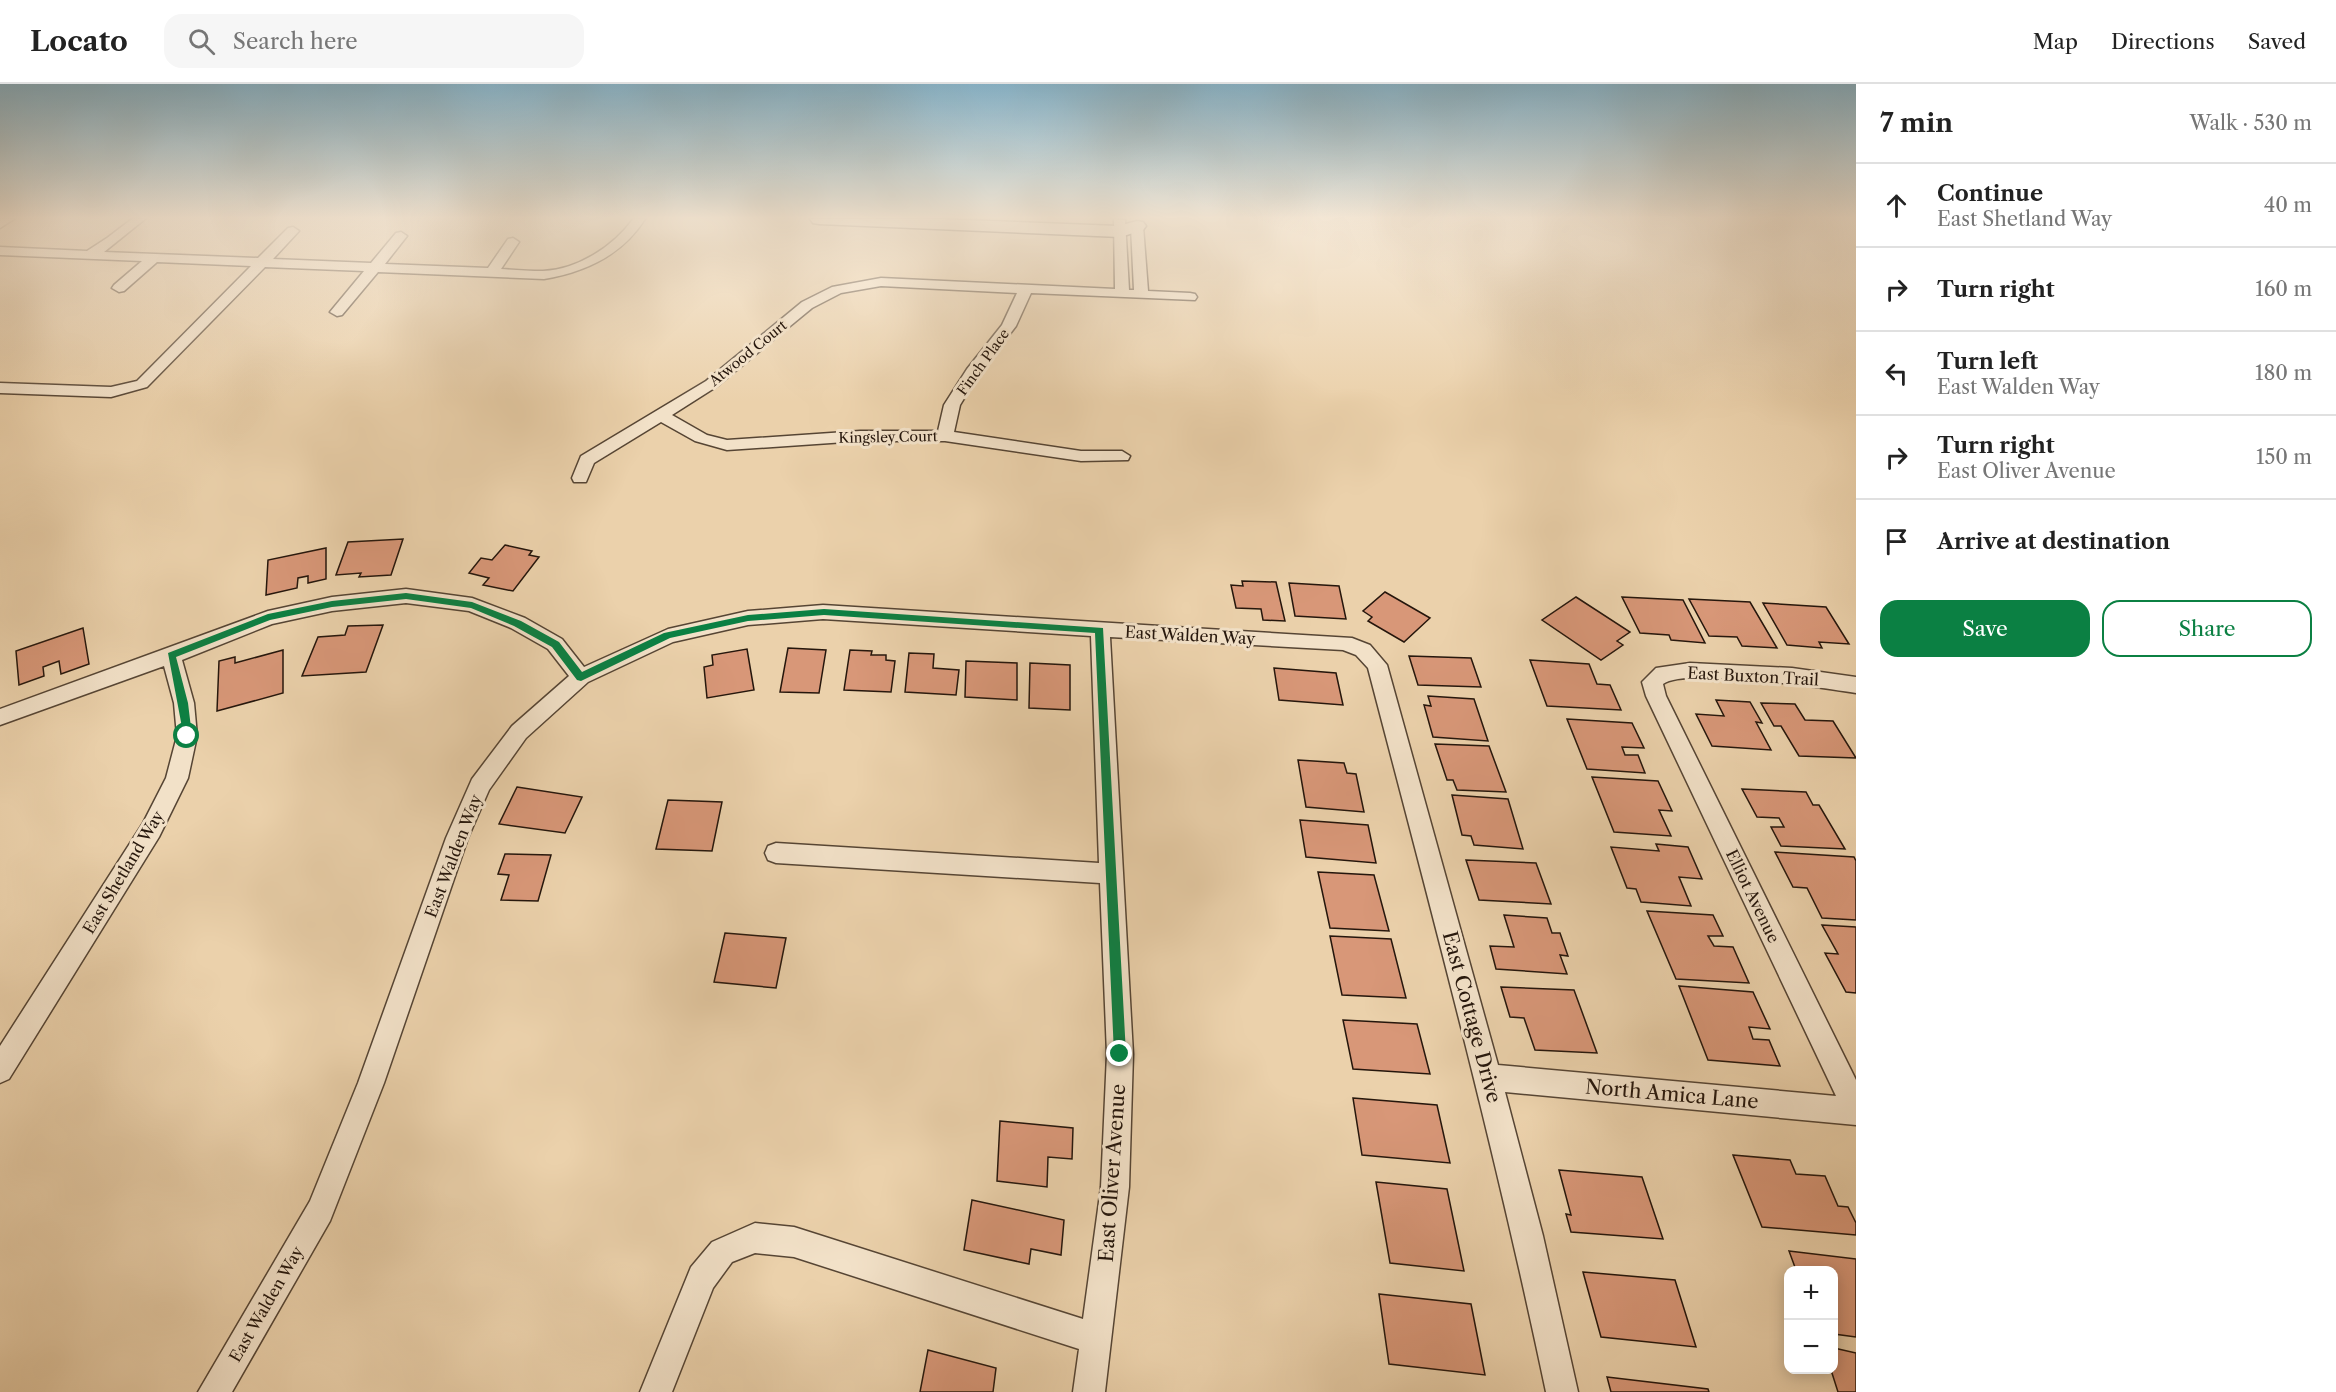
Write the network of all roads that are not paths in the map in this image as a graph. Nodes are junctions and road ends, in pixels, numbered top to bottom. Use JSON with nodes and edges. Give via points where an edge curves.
{"nodes":[{"id":1,"x":128,"y":280,"type":"edge"},
{"id":2,"x":245,"y":280,"type":"edge"},
{"id":3,"x":364,"y":280,"type":"edge"},
{"id":4,"x":1123,"y":280,"type":"edge"},
{"id":5,"x":1138,"y":280,"type":"edge"},
{"id":6,"x":118,"y":288,"type":"dead end"},
{"id":7,"x":1026,"y":289,"type":"junction"},
{"id":8,"x":1122,"y":294,"type":"junction"},
{"id":9,"x":1142,"y":295,"type":"junction"},
{"id":10,"x":1190,"y":297,"type":"dead end"},
{"id":11,"x":337,"y":312,"type":"dead end"},
{"id":12,"x":0,"y":388,"type":"edge"},
{"id":13,"x":661,"y":415,"type":"junction"},
{"id":14,"x":945,"y":436,"type":"junction"},
{"id":15,"x":1122,"y":456,"type":"dead end"},
{"id":16,"x":580,"y":478,"type":"dead end"},
{"id":17,"x":1100,"y":630,"type":"junction"},
{"id":18,"x":1363,"y":650,"type":"joint"},
{"id":19,"x":171,"y":656,"type":"junction"},
{"id":20,"x":581,"y":677,"type":"junction"},
{"id":21,"x":1652,"y":682,"type":"joint"},
{"id":22,"x":1856,"y":685,"type":"edge"},
{"id":23,"x":0,"y":717,"type":"edge"},
{"id":24,"x":776,"y":853,"type":"dead end"},
{"id":25,"x":1111,"y":874,"type":"junction"},
{"id":26,"x":0,"y":1070,"type":"edge"},
{"id":27,"x":1488,"y":1077,"type":"junction"},
{"id":28,"x":1856,"y":1110,"type":"edge"},
{"id":29,"x":1097,"y":1338,"type":"junction"},
{"id":30,"x":214,"y":1392,"type":"edge"},
{"id":31,"x":656,"y":1392,"type":"edge"},
{"id":32,"x":1089,"y":1392,"type":"edge"},
{"id":33,"x":1562,"y":1392,"type":"edge"}],
"edges":[{"from":1,"to":6,"type":"street"},
{"from":2,"to":12,"type":"street","via":[[142,384],[111,392]]},
{"from":3,"to":11,"type":"street"},
{"from":4,"to":8,"type":"street"},
{"from":5,"to":9,"type":"street"},
{"from":7,"to":8,"type":"street","name":"Atwood Court"},
{"from":7,"to":13,"type":"street","name":"Atwood Court","via":[[881,282],[837,290],[807,305],[711,384]]},
{"from":7,"to":14,"type":"street","name":"Finch Place","via":[[1009,326],[972,372],[952,405]]},
{"from":8,"to":9,"type":"street","name":"Atwood Court"},
{"from":9,"to":10,"type":"street","name":"Atwood Court"},
{"from":13,"to":14,"type":"street","name":"Kingsley Court","via":[[701,438],[727,445],[860,436]]},
{"from":13,"to":16,"type":"street","name":"Atwood Court","via":[[587,460]]},
{"from":14,"to":15,"type":"street","name":"Kingsley Court","via":[[1081,456]]},
{"from":17,"to":18,"type":"street","name":"East Walden Way","via":[[1345,643]]},
{"from":17,"to":20,"type":"street","name":"East Walden Way","via":[[824,612],[748,618],[668,636]]},
{"from":17,"to":25,"type":"street","name":"East Oliver Avenue"},
{"from":18,"to":27,"type":"street","name":"East Cottage Drive","via":[[1377,665]]},
{"from":19,"to":20,"type":"street","via":[[268,618],[332,604],[406,596],[472,605],[518,623],[555,645]]},
{"from":19,"to":23,"type":"street"},
{"from":19,"to":26,"type":"street","name":"East Shetland Way","via":[[187,736],[177,778],[152,830]]},
{"from":20,"to":30,"type":"street","name":"East Walden Way","via":[[519,732],[480,785],[320,1212]]},
{"from":21,"to":22,"type":"street","name":"East Buxton Trail","via":[[1663,673],[1690,670],[1792,676]]},
{"from":21,"to":28,"type":"street","name":"Elliot Avenue"},
{"from":24,"to":25,"type":"street"},
{"from":25,"to":29,"type":"street","name":"East Oliver Avenue","via":[[1120,1054],[1115,1187]]},
{"from":27,"to":28,"type":"street","name":"North Amica Lane"},
{"from":27,"to":33,"type":"street","name":"East Cottage Drive"},
{"from":29,"to":31,"type":"street","via":[[794,1242],[755,1238],[722,1252],[702,1278]]},
{"from":29,"to":32,"type":"street","name":"East Oliver Avenue"}]}
